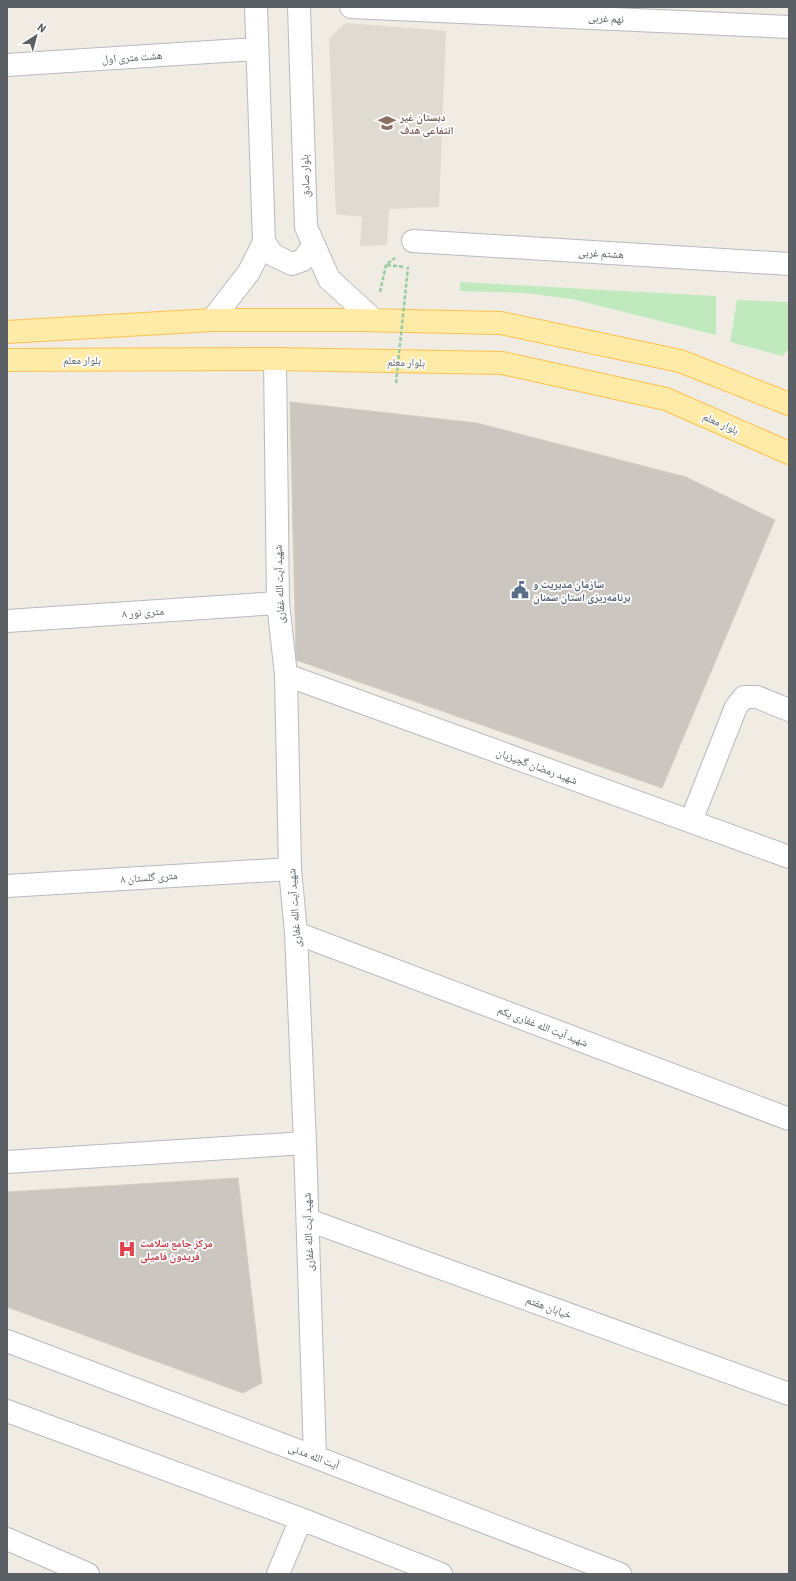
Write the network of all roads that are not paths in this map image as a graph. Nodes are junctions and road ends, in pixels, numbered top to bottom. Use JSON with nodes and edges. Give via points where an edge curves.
{"nodes":[{"id":1,"x":256,"y":7,"type":"edge"},
{"id":2,"x":300,"y":7,"type":"edge"},
{"id":3,"x":351,"y":7,"type":"edge"},
{"id":4,"x":592,"y":12,"type":"edge"},
{"id":5,"x":789,"y":27,"type":"edge"},
{"id":6,"x":257,"y":49,"type":"junction"},
{"id":7,"x":7,"y":66,"type":"edge"},
{"id":8,"x":413,"y":241,"type":"dead end"},
{"id":9,"x":264,"y":242,"type":"junction"},
{"id":10,"x":314,"y":245,"type":"junction"},
{"id":11,"x":789,"y":264,"type":"edge"},
{"id":12,"x":212,"y":320,"type":"junction"},
{"id":13,"x":374,"y":320,"type":"junction"},
{"id":14,"x":7,"y":332,"type":"edge"},
{"id":15,"x":275,"y":359,"type":"junction"},
{"id":16,"x":7,"y":360,"type":"edge"},
{"id":17,"x":789,"y":404,"type":"edge"},
{"id":18,"x":789,"y":453,"type":"edge"},
{"id":19,"x":278,"y":603,"type":"junction"},
{"id":20,"x":7,"y":621,"type":"edge"},
{"id":21,"x":286,"y":675,"type":"junction"},
{"id":22,"x":789,"y":710,"type":"edge"},
{"id":23,"x":691,"y":821,"type":"junction"},
{"id":24,"x":789,"y":857,"type":"edge"},
{"id":25,"x":290,"y":868,"type":"junction"},
{"id":26,"x":7,"y":886,"type":"edge"},
{"id":27,"x":296,"y":933,"type":"junction"},
{"id":28,"x":789,"y":1119,"type":"edge"},
{"id":29,"x":305,"y":1143,"type":"junction"},
{"id":30,"x":7,"y":1162,"type":"edge"},
{"id":31,"x":308,"y":1220,"type":"junction"},
{"id":32,"x":7,"y":1341,"type":"edge"},
{"id":33,"x":789,"y":1394,"type":"edge"},
{"id":34,"x":7,"y":1411,"type":"edge"},
{"id":35,"x":315,"y":1457,"type":"junction"},
{"id":36,"x":301,"y":1519,"type":"junction"},
{"id":37,"x":7,"y":1540,"type":"edge"},
{"id":38,"x":88,"y":1574,"type":"edge"},
{"id":39,"x":278,"y":1574,"type":"edge"},
{"id":40,"x":442,"y":1574,"type":"edge"},
{"id":41,"x":620,"y":1574,"type":"edge"}],
"edges":[{"from":1,"to":6,"type":"street"},
{"from":2,"to":10,"type":"street","name":"بلوار صادق","via":[[306,226]]},
{"from":3,"to":4,"type":"street","name":"نهم غربی"},
{"from":4,"to":5,"type":"street","name":"نهم غربی"},
{"from":6,"to":7,"type":"street","name":"هشت متری اول"},
{"from":6,"to":9,"type":"street"},
{"from":8,"to":11,"type":"street","name":"هشتم غربی"},
{"from":9,"to":10,"type":"street","via":[[273,255],[292,264],[303,260]]},
{"from":9,"to":12,"type":"street","via":[[249,272]]},
{"from":10,"to":13,"type":"street","name":"بلوار صادق","via":[[329,279]]},
{"from":12,"to":13,"type":"main road"},
{"from":12,"to":14,"type":"main road"},
{"from":13,"to":17,"type":"main road","via":[[501,323],[680,361]]},
{"from":15,"to":16,"type":"main road","name":"بلوار معلم"},
{"from":15,"to":18,"type":"main road","name":"بلوار معلم","via":[[502,363],[666,400]]},
{"from":15,"to":19,"type":"street","name":"شهید آیت الله غفاری"},
{"from":19,"to":20,"type":"street","name":"۸ متری نور"},
{"from":19,"to":21,"type":"street","name":"شهید آیت الله غفاری"},
{"from":21,"to":23,"type":"street","name":"شهید رمضان گچپزیان"},
{"from":21,"to":25,"type":"street","name":"شهید آیت الله غفاری"},
{"from":22,"to":23,"type":"street","via":[[757,697],[744,697],[736,706]]},
{"from":23,"to":24,"type":"street","name":"شهید رمضان گچپزیان"},
{"from":25,"to":26,"type":"street","name":"۸ متری گلستان"},
{"from":25,"to":27,"type":"street","name":"شهید آیت الله غفاری"},
{"from":27,"to":28,"type":"street","name":"شهید آیت الله غفاری یکم"},
{"from":27,"to":29,"type":"street","name":"شهید آیت الله غفاری"},
{"from":29,"to":30,"type":"street"},
{"from":29,"to":31,"type":"street","name":"شهید آیت الله غفاری"},
{"from":31,"to":33,"type":"street","name":"خیابان هفتم"},
{"from":31,"to":35,"type":"street","name":"شهید آیت الله غفاری"},
{"from":32,"to":35,"type":"street","name":"آیت الله مدنی"},
{"from":34,"to":36,"type":"street"},
{"from":35,"to":41,"type":"street","name":"آیت الله مدنی"},
{"from":36,"to":39,"type":"street"},
{"from":36,"to":40,"type":"street"},
{"from":37,"to":38,"type":"street"}]}
